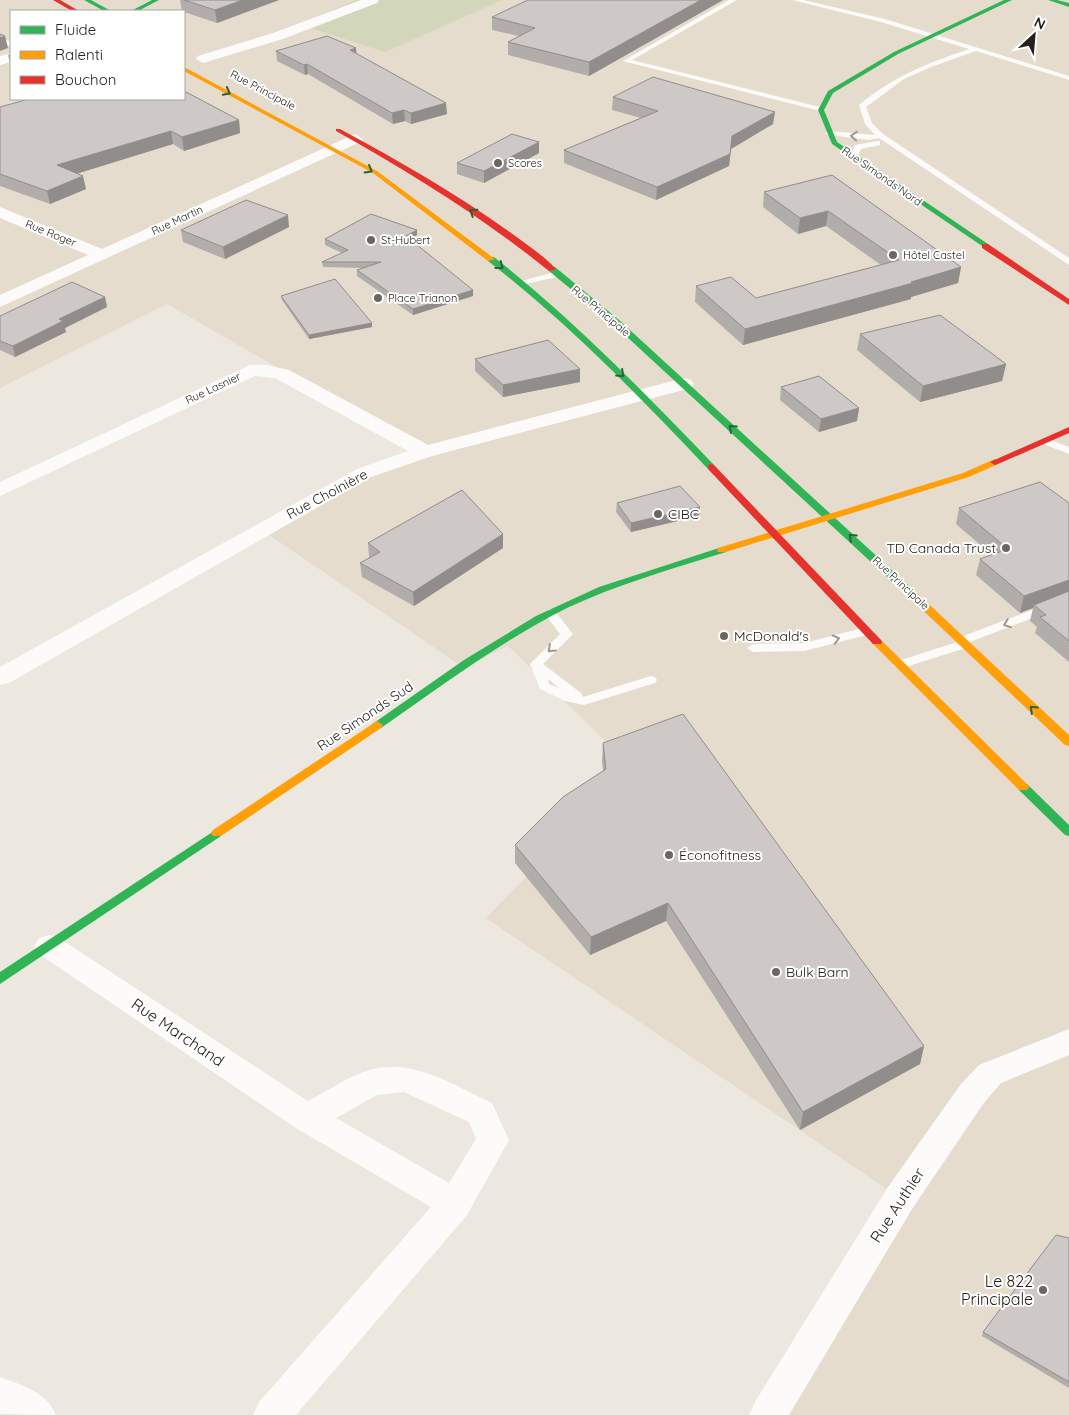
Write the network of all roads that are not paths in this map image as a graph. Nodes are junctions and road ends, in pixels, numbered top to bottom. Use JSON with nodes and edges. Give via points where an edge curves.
{"nodes":[{"id":1,"x":56,"y":0,"type":"edge"},
{"id":2,"x":87,"y":0,"type":"edge"},
{"id":3,"x":156,"y":0,"type":"edge"},
{"id":4,"x":373,"y":0,"type":"edge"},
{"id":5,"x":734,"y":0,"type":"edge"},
{"id":6,"x":795,"y":0,"type":"edge"},
{"id":7,"x":1009,"y":0,"type":"edge"},
{"id":8,"x":1051,"y":0,"type":"edge"},
{"id":9,"x":1069,"y":5,"type":"edge"},
{"id":10,"x":74,"y":10,"type":"edge"},
{"id":11,"x":106,"y":10,"type":"edge"},
{"id":12,"x":136,"y":10,"type":"edge"},
{"id":13,"x":930,"y":35,"type":"junction"},
{"id":14,"x":975,"y":49,"type":"junction"},
{"id":15,"x":190,"y":53,"type":"dead end"},
{"id":16,"x":202,"y":59,"type":"junction"},
{"id":17,"x":219,"y":67,"type":"dead end"},
{"id":18,"x":185,"y":70,"type":"edge"},
{"id":19,"x":1069,"y":78,"type":"edge"},
{"id":20,"x":821,"y":110,"type":"junction"},
{"id":21,"x":329,"y":125,"type":"dead end"},
{"id":22,"x":829,"y":133,"type":"junction"},
{"id":23,"x":880,"y":136,"type":"junction"},
{"id":24,"x":355,"y":139,"type":"junction"},
{"id":25,"x":889,"y":142,"type":"junction"},
{"id":26,"x":332,"y":148,"type":"junction"},
{"id":27,"x":853,"y":158,"type":"junction"},
{"id":28,"x":0,"y":212,"type":"edge"},
{"id":29,"x":103,"y":255,"type":"junction"},
{"id":30,"x":1069,"y":262,"type":"edge"},
{"id":31,"x":558,"y":274,"type":"junction"},
{"id":32,"x":522,"y":282,"type":"junction"},
{"id":33,"x":0,"y":302,"type":"edge"},
{"id":34,"x":1069,"y":303,"type":"edge"},
{"id":35,"x":684,"y":384,"type":"junction"},
{"id":36,"x":644,"y":396,"type":"junction"},
{"id":37,"x":1069,"y":430,"type":"edge"},
{"id":38,"x":1045,"y":441,"type":"junction"},
{"id":39,"x":1069,"y":451,"type":"edge"},
{"id":40,"x":425,"y":452,"type":"junction"},
{"id":41,"x":0,"y":490,"type":"edge"},
{"id":42,"x":831,"y":518,"type":"junction"},
{"id":43,"x":775,"y":534,"type":"junction"},
{"id":44,"x":1069,"y":600,"type":"edge"},
{"id":45,"x":550,"y":613,"type":"junction"},
{"id":46,"x":866,"y":631,"type":"junction"},
{"id":47,"x":964,"y":642,"type":"junction"},
{"id":48,"x":753,"y":648,"type":"dead end"},
{"id":49,"x":899,"y":665,"type":"junction"},
{"id":50,"x":0,"y":677,"type":"edge"},
{"id":51,"x":651,"y":680,"type":"dead end"},
{"id":52,"x":1069,"y":742,"type":"edge"},
{"id":53,"x":1069,"y":832,"type":"edge"},
{"id":54,"x":49,"y":946,"type":"junction"},
{"id":55,"x":0,"y":979,"type":"edge"},
{"id":56,"x":1069,"y":1042,"type":"edge"},
{"id":57,"x":307,"y":1118,"type":"junction"},
{"id":58,"x":455,"y":1204,"type":"junction"},
{"id":59,"x":0,"y":1395,"type":"edge"},
{"id":60,"x":38,"y":1415,"type":"edge"},
{"id":61,"x":272,"y":1415,"type":"edge"},
{"id":62,"x":768,"y":1415,"type":"edge"}],
"edges":[{"from":1,"to":10,"type":"main road"},
{"from":2,"to":11,"type":"main road"},
{"from":3,"to":12,"type":"main road"},
{"from":4,"to":16,"type":"street","via":[[278,36]]},
{"from":5,"to":20,"type":"lane","via":[[626,61]]},
{"from":6,"to":13,"type":"lane","via":[[883,20]]},
{"from":7,"to":13,"type":"main road"},
{"from":8,"to":9,"type":"main road"},
{"from":13,"to":14,"type":"lane"},
{"from":13,"to":20,"type":"main road","via":[[830,92]]},
{"from":14,"to":19,"type":"lane"},
{"from":14,"to":23,"type":"lane","via":[[913,70],[880,90],[862,107],[869,124]]},
{"from":15,"to":16,"type":"main road","name":"Rue Principale"},
{"from":16,"to":17,"type":"main road","name":"Rue Principale"},
{"from":18,"to":26,"type":"main road","name":"Rue Principale","one_way":true},
{"from":20,"to":22,"type":"main road","name":"Rue Simonds Nord"},
{"from":21,"to":24,"type":"main road","name":"Rue Principale"},
{"from":23,"to":22,"type":"lane","one_way":true},
{"from":22,"to":27,"type":"main road","name":"Rue Simonds Nord","via":[[834,143]]},
{"from":23,"to":25,"type":"lane"},
{"from":24,"to":26,"type":"street","name":"Rue Martin"},
{"from":31,"to":24,"type":"main road","name":"Rue Principale","one_way":true,"via":[[523,245],[395,161]]},
{"from":25,"to":27,"type":"lane","via":[[858,147]]},
{"from":25,"to":30,"type":"lane"},
{"from":26,"to":29,"type":"street","name":"Rue Martin"},
{"from":26,"to":32,"type":"main road","name":"Rue Principale","one_way":true,"via":[[375,172]]},
{"from":27,"to":34,"type":"main road","name":"Rue Simonds Nord"},
{"from":28,"to":29,"type":"street","name":"Rue Roger"},
{"from":29,"to":33,"type":"street","name":"Rue Martin"},
{"from":31,"to":32,"type":"lane"},
{"from":31,"to":35,"type":"main road","name":"Rue Principale"},
{"from":32,"to":36,"type":"main road","name":"Rue Principale","one_way":true},
{"from":35,"to":36,"type":"street","name":"Rue Choinière"},
{"from":42,"to":35,"type":"main road","name":"Rue Principale","one_way":true},
{"from":36,"to":40,"type":"street","name":"Rue Choinière"},
{"from":36,"to":43,"type":"main road","name":"Rue Principale"},
{"from":37,"to":38,"type":"main road"},
{"from":38,"to":39,"type":"lane"},
{"from":38,"to":42,"type":"main road","via":[[966,475]]},
{"from":40,"to":41,"type":"street","name":"Rue Lasnier","via":[[282,374],[267,369],[250,371]]},
{"from":40,"to":50,"type":"street","name":"Rue Choinière","via":[[364,472]]},
{"from":42,"to":43,"type":"main road"},
{"from":47,"to":42,"type":"main road","name":"Rue Principale","one_way":true},
{"from":43,"to":45,"type":"main road","name":"Rue Simonds Sud","via":[[617,583]]},
{"from":43,"to":46,"type":"main road","name":"Rue Principale"},
{"from":44,"to":47,"type":"lane","one_way":true},
{"from":45,"to":51,"type":"lane","one_way":true,"via":[[567,634],[536,664],[584,702]]},
{"from":45,"to":54,"type":"main road","name":"Rue Simonds Sud","via":[[519,629]]},
{"from":48,"to":46,"type":"lane","one_way":true,"via":[[804,647]]},
{"from":46,"to":49,"type":"main road","name":"Rue Principale"},
{"from":47,"to":49,"type":"lane"},
{"from":52,"to":47,"type":"main road","name":"Rue Principale","one_way":true},
{"from":49,"to":53,"type":"main road","name":"Rue Principale"},
{"from":54,"to":55,"type":"main road","name":"Rue Simonds Sud"},
{"from":54,"to":57,"type":"street","name":"Rue Marchand"},
{"from":56,"to":62,"type":"street","name":"Rue Authier","via":[[990,1074],[972,1094],[900,1198]]},
{"from":57,"to":58,"type":"street","name":"Rue Marchand"},
{"from":57,"to":58,"type":"street","via":[[372,1082],[406,1079],[481,1113],[493,1140]]},
{"from":58,"to":61,"type":"street"},
{"from":59,"to":60,"type":"street"}]}
